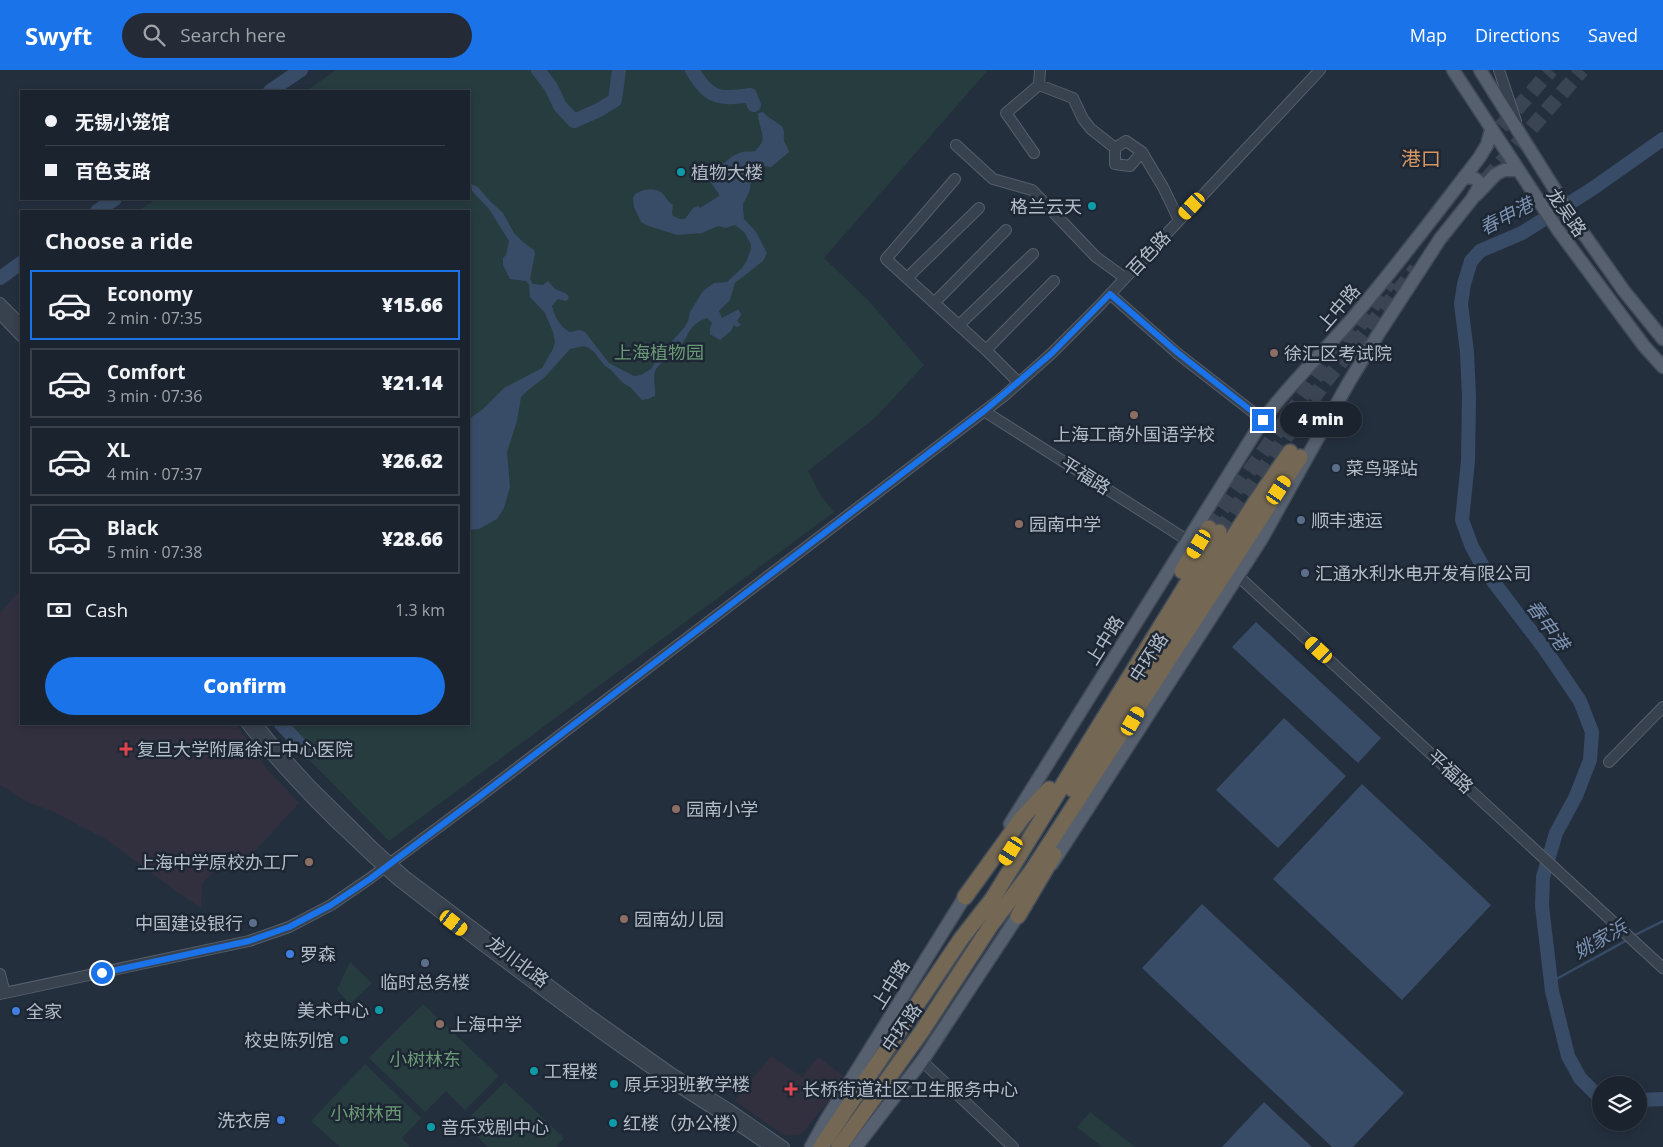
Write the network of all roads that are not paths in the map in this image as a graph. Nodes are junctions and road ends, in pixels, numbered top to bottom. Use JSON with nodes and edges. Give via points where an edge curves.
{"nodes":[{"id":1,"x":1040,"y":70,"type":"edge"},
{"id":2,"x":1320,"y":70,"type":"edge"},
{"id":3,"x":1453,"y":70,"type":"edge"},
{"id":4,"x":1480,"y":70,"type":"edge"},
{"id":5,"x":1499,"y":70,"type":"edge"},
{"id":6,"x":1039,"y":85,"type":"junction"},
{"id":7,"x":1491,"y":130,"type":"junction"},
{"id":8,"x":1519,"y":133,"type":"junction"},
{"id":9,"x":956,"y":145,"type":"dead end"},
{"id":10,"x":1115,"y":148,"type":"junction"},
{"id":11,"x":1034,"y":152,"type":"dead end"},
{"id":12,"x":1142,"y":152,"type":"junction"},
{"id":13,"x":1518,"y":170,"type":"junction"},
{"id":14,"x":1464,"y":178,"type":"junction"},
{"id":15,"x":955,"y":179,"type":"dead end"},
{"id":16,"x":1472,"y":199,"type":"junction"},
{"id":17,"x":979,"y":208,"type":"dead end"},
{"id":18,"x":1179,"y":220,"type":"junction"},
{"id":19,"x":1006,"y":230,"type":"dead end"},
{"id":20,"x":1033,"y":254,"type":"dead end"},
{"id":21,"x":907,"y":278,"type":"junction"},
{"id":22,"x":1125,"y":278,"type":"junction"},
{"id":23,"x":1054,"y":281,"type":"dead end"},
{"id":24,"x":1110,"y":294,"type":"junction"},
{"id":25,"x":0,"y":303,"type":"edge"},
{"id":26,"x":934,"y":303,"type":"junction"},
{"id":27,"x":0,"y":314,"type":"edge"},
{"id":28,"x":20,"y":323,"type":"edge"},
{"id":29,"x":959,"y":325,"type":"junction"},
{"id":30,"x":20,"y":335,"type":"edge"},
{"id":31,"x":1663,"y":339,"type":"edge"},
{"id":32,"x":986,"y":350,"type":"junction"},
{"id":33,"x":1663,"y":367,"type":"edge"},
{"id":34,"x":1019,"y":383,"type":"junction"},
{"id":35,"x":984,"y":411,"type":"junction"},
{"id":36,"x":1263,"y":420,"type":"junction"},
{"id":37,"x":1187,"y":540,"type":"junction"},
{"id":38,"x":1238,"y":575,"type":"junction"},
{"id":39,"x":1171,"y":656,"type":"junction"},
{"id":40,"x":1663,"y":707,"type":"edge"},
{"id":41,"x":248,"y":725,"type":"edge"},
{"id":42,"x":258,"y":725,"type":"edge"},
{"id":43,"x":1609,"y":762,"type":"dead end"},
{"id":44,"x":1049,"y":789,"type":"junction"},
{"id":45,"x":1044,"y":825,"type":"junction"},
{"id":46,"x":387,"y":866,"type":"junction"},
{"id":47,"x":965,"y":897,"type":"junction"},
{"id":48,"x":1018,"y":916,"type":"junction"},
{"id":49,"x":1663,"y":968,"type":"edge"},
{"id":50,"x":0,"y":974,"type":"edge"},
{"id":51,"x":3,"y":993,"type":"edge"},
{"id":52,"x":922,"y":1061,"type":"junction"},
{"id":53,"x":770,"y":1147,"type":"edge"},
{"id":54,"x":784,"y":1147,"type":"edge"},
{"id":55,"x":811,"y":1147,"type":"edge"},
{"id":56,"x":821,"y":1147,"type":"edge"},
{"id":57,"x":839,"y":1147,"type":"edge"},
{"id":58,"x":856,"y":1147,"type":"edge"},
{"id":59,"x":1013,"y":1147,"type":"edge"}],
"edges":[{"from":1,"to":6,"type":"street"},
{"from":2,"to":18,"type":"street","name":"百色路"},
{"from":3,"to":7,"type":"main road","name":"龙吴路"},
{"from":4,"to":8,"type":"main road","name":"龙吴路"},
{"from":5,"to":8,"type":"street"},
{"from":6,"to":10,"type":"street","via":[[1073,98],[1087,124]]},
{"from":6,"to":11,"type":"street","via":[[1006,113]]},
{"from":7,"to":13,"type":"main road","name":"龙吴路"},
{"from":7,"to":14,"type":"main road","name":"上中路","via":[[1487,144]]},
{"from":8,"to":31,"type":"main road","name":"龙吴路","via":[[1574,220]]},
{"from":9,"to":22,"type":"street","via":[[993,180],[1032,190],[1096,257]]},
{"from":10,"to":12,"type":"street","via":[[1126,141]]},
{"from":10,"to":12,"type":"street","via":[[1115,164],[1130,166]]},
{"from":12,"to":18,"type":"street"},
{"from":13,"to":16,"type":"main road","via":[[1504,170],[1496,174]]},
{"from":13,"to":33,"type":"main road","name":"龙吴路","via":[[1558,230]]},
{"from":14,"to":16,"type":"main road","via":[[1478,181],[1479,186]]},
{"from":14,"to":36,"type":"main road","name":"上中路","via":[[1355,315]]},
{"from":15,"to":21,"type":"street","via":[[886,259]]},
{"from":16,"to":38,"type":"main road","via":[[1440,239],[1377,336]]},
{"from":17,"to":21,"type":"street"},
{"from":18,"to":22,"type":"street","name":"百色路"},
{"from":19,"to":26,"type":"street"},
{"from":20,"to":29,"type":"street"},
{"from":21,"to":26,"type":"street"},
{"from":22,"to":24,"type":"street","name":"百色路"},
{"from":23,"to":32,"type":"street"},
{"from":24,"to":34,"type":"street","name":"百色路"},
{"from":24,"to":36,"type":"street"},
{"from":25,"to":28,"type":"street"},
{"from":26,"to":29,"type":"street"},
{"from":27,"to":30,"type":"street"},
{"from":29,"to":32,"type":"street"},
{"from":32,"to":34,"type":"street"},
{"from":34,"to":35,"type":"street","name":"百色路"},
{"from":35,"to":37,"type":"street","name":"平福路"},
{"from":35,"to":46,"type":"street","name":"百色路"},
{"from":36,"to":37,"type":"main road","name":"上中路"},
{"from":37,"to":47,"type":"main road","name":"上中路"},
{"from":38,"to":48,"type":"main road"},
{"from":38,"to":49,"type":"street","name":"平福路"},
{"from":39,"to":45,"type":"highway","name":"中环路"},
{"from":39,"to":45,"type":"highway","name":"中环路","via":[[1295,455],[1255,503]]},
{"from":39,"to":48,"type":"highway"},
{"from":40,"to":43,"type":"street"},
{"from":41,"to":46,"type":"street","name":"龙川北路","via":[[313,800]]},
{"from":42,"to":46,"type":"street","name":"龙川北路","via":[[277,750]]},
{"from":44,"to":45,"type":"highway","name":"中环路"},
{"from":44,"to":45,"type":"highway","name":"中环路","via":[[1214,530]]},
{"from":44,"to":47,"type":"highway","via":[[1022,818]]},
{"from":45,"to":56,"type":"highway","name":"中环路","via":[[960,939]]},
{"from":45,"to":57,"type":"highway","name":"中环路","via":[[991,925],[922,1031]]},
{"from":46,"to":51,"type":"street","name":"百色路","via":[[331,905],[268,935],[230,946]]},
{"from":46,"to":53,"type":"street","name":"龙川北路","via":[[467,933],[582,1019]]},
{"from":46,"to":54,"type":"street","name":"龙川北路","via":[[670,1072]]},
{"from":47,"to":55,"type":"main road","name":"上中路"},
{"from":48,"to":52,"type":"main road"},
{"from":50,"to":51,"type":"street"},
{"from":52,"to":58,"type":"main road"},
{"from":52,"to":59,"type":"street"}]}
